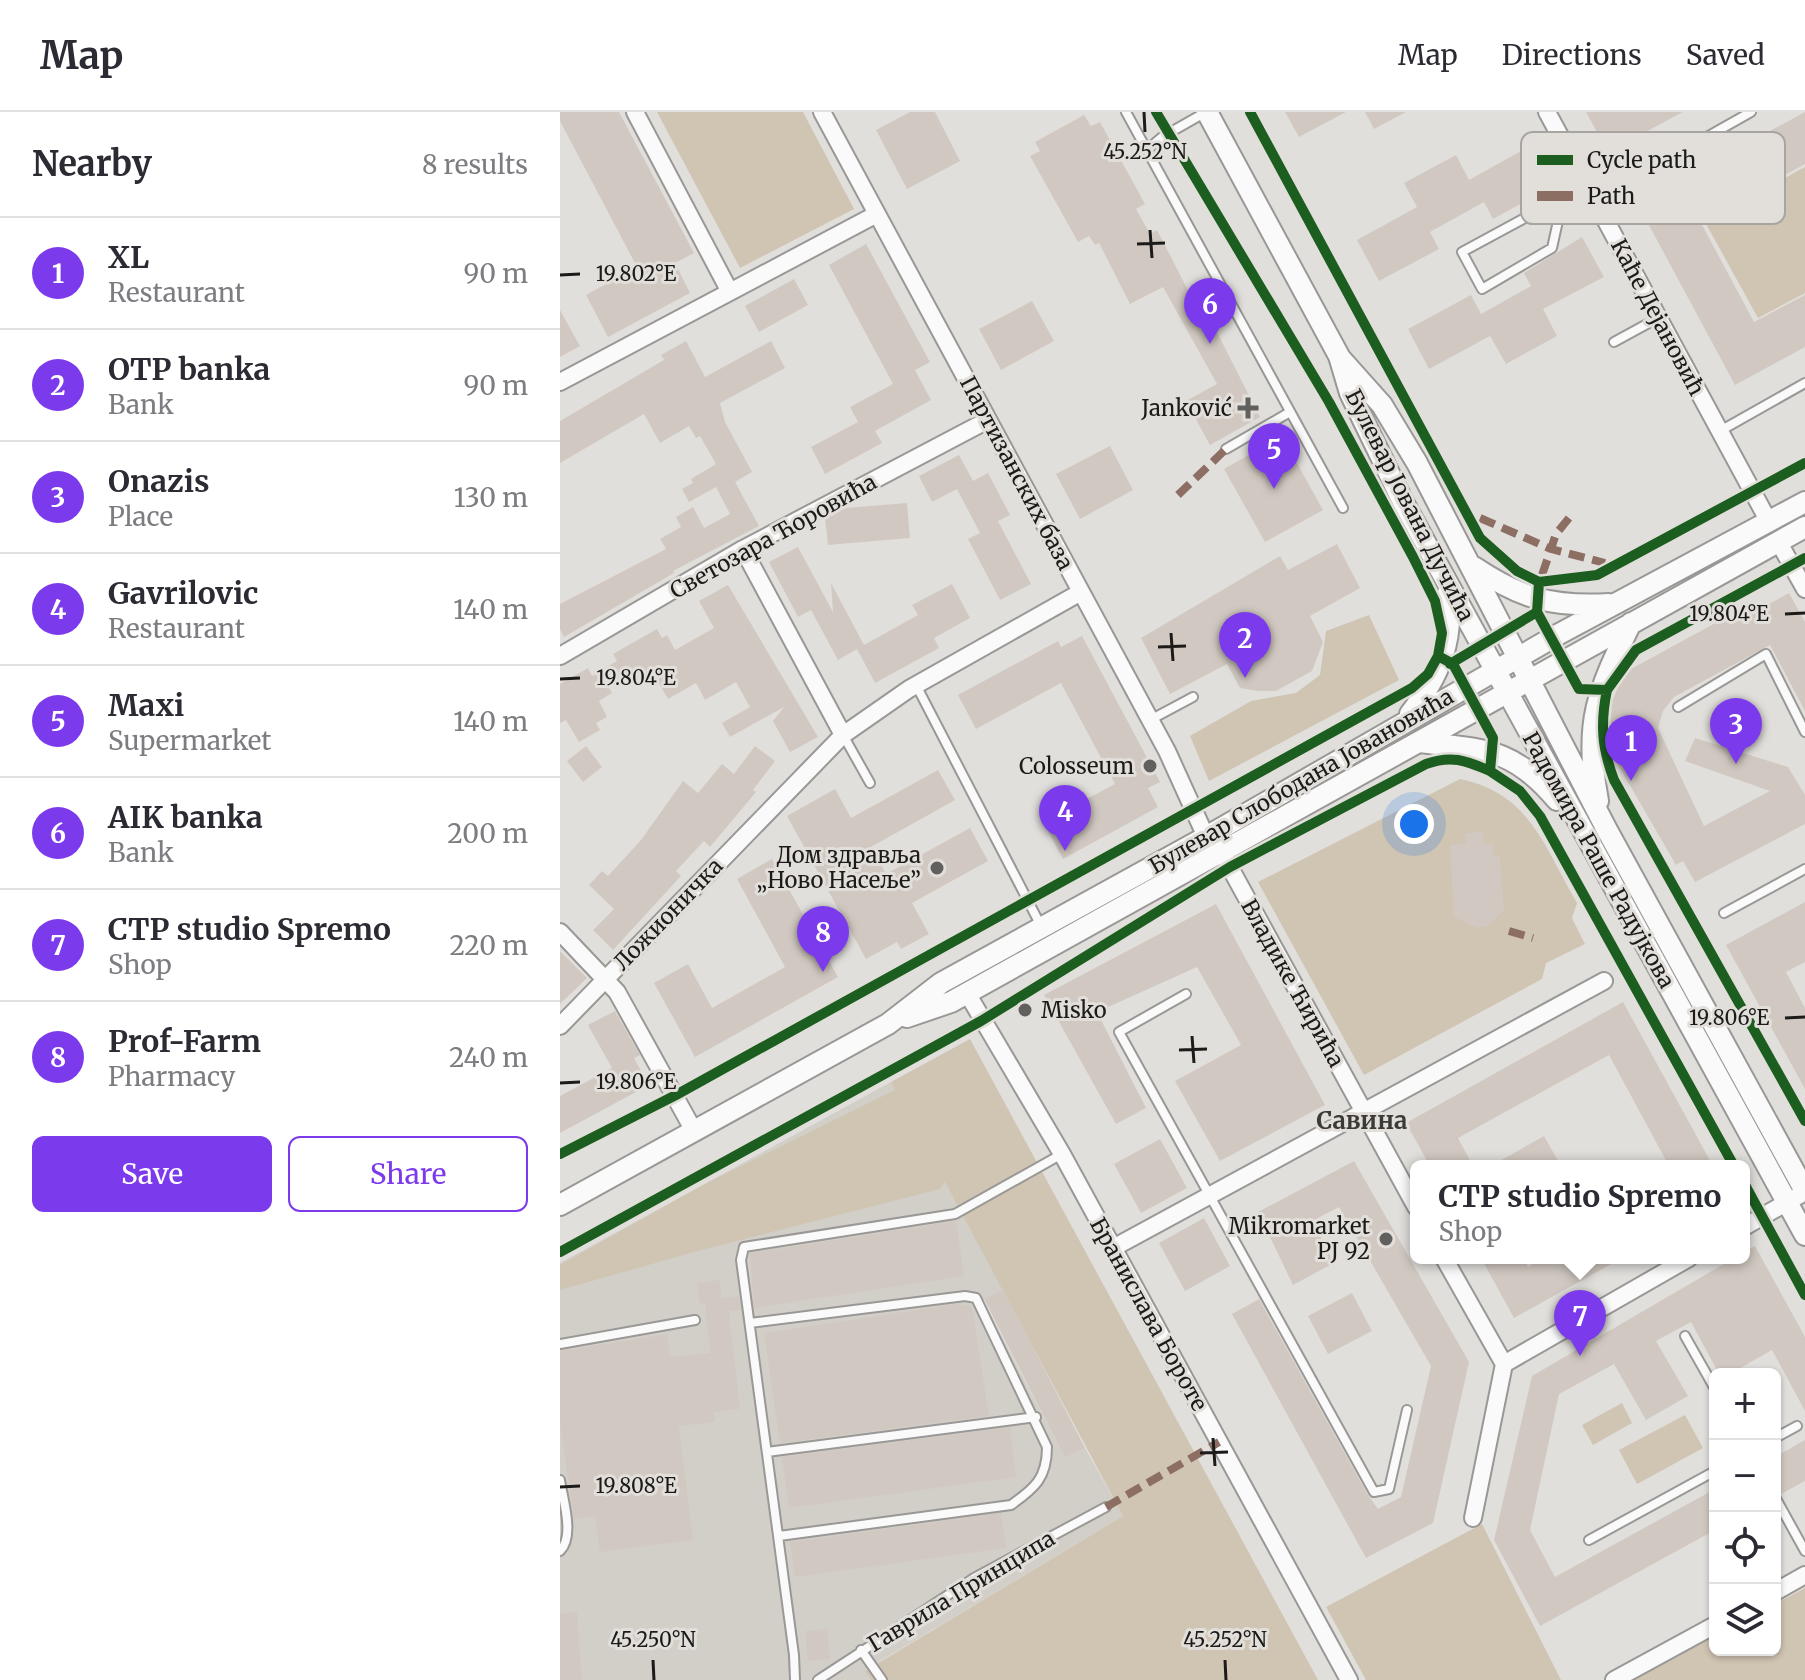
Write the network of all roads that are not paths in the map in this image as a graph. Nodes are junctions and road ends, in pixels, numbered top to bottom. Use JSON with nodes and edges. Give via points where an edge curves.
{"nodes":[{"id":1,"x":635,"y":112,"type":"edge"},
{"id":2,"x":822,"y":112,"type":"edge"},
{"id":3,"x":1126,"y":112,"type":"edge"},
{"id":4,"x":1207,"y":112,"type":"edge"},
{"id":5,"x":1547,"y":112,"type":"edge"},
{"id":6,"x":1751,"y":112,"type":"edge"},
{"id":7,"x":1558,"y":132,"type":"edge"},
{"id":8,"x":1716,"y":132,"type":"edge"},
{"id":9,"x":1147,"y":150,"type":"junction"},
{"id":10,"x":877,"y":214,"type":"junction"},
{"id":11,"x":1521,"y":220,"type":"edge"},
{"id":12,"x":1557,"y":224,"type":"edge"},
{"id":13,"x":1608,"y":224,"type":"edge"},
{"id":14,"x":730,"y":292,"type":"junction"},
{"id":15,"x":1658,"y":317,"type":"junction"},
{"id":16,"x":1614,"y":342,"type":"dead end"},
{"id":17,"x":1339,"y":356,"type":"junction"},
{"id":18,"x":560,"y":382,"type":"edge"},
{"id":19,"x":1805,"y":383,"type":"edge"},
{"id":20,"x":1290,"y":412,"type":"junction"},
{"id":21,"x":988,"y":420,"type":"junction"},
{"id":22,"x":1720,"y":431,"type":"junction"},
{"id":23,"x":1226,"y":449,"type":"dead end"},
{"id":24,"x":1805,"y":502,"type":"edge"},
{"id":25,"x":1343,"y":508,"type":"dead end"},
{"id":26,"x":1769,"y":522,"type":"junction"},
{"id":27,"x":1805,"y":527,"type":"edge"},
{"id":28,"x":1778,"y":541,"type":"junction"},
{"id":29,"x":743,"y":549,"type":"junction"},
{"id":30,"x":1471,"y":565,"type":"junction"},
{"id":31,"x":1447,"y":581,"type":"junction"},
{"id":32,"x":1805,"y":589,"type":"edge"},
{"id":33,"x":1081,"y":592,"type":"junction"},
{"id":34,"x":1617,"y":604,"type":"junction"},
{"id":35,"x":1631,"y":623,"type":"junction"},
{"id":36,"x":560,"y":656,"type":"edge"},
{"id":37,"x":1518,"y":657,"type":"junction"},
{"id":38,"x":1494,"y":670,"type":"junction"},
{"id":39,"x":1531,"y":680,"type":"junction"},
{"id":40,"x":916,"y":685,"type":"junction"},
{"id":41,"x":1509,"y":695,"type":"junction"},
{"id":42,"x":1193,"y":697,"type":"dead end"},
{"id":43,"x":1678,"y":707,"type":"dead end"},
{"id":44,"x":1150,"y":720,"type":"junction"},
{"id":45,"x":1405,"y":721,"type":"junction"},
{"id":46,"x":1805,"y":732,"type":"edge"},
{"id":47,"x":843,"y":735,"type":"junction"},
{"id":48,"x":1420,"y":742,"type":"junction"},
{"id":49,"x":870,"y":783,"type":"dead end"},
{"id":50,"x":1602,"y":820,"type":"junction"},
{"id":51,"x":1583,"y":831,"type":"junction"},
{"id":52,"x":1206,"y":837,"type":"junction"},
{"id":53,"x":1222,"y":853,"type":"junction"},
{"id":54,"x":1805,"y":869,"type":"edge"},
{"id":55,"x":1724,"y":913,"type":"dead end"},
{"id":56,"x":1042,"y":928,"type":"junction"},
{"id":57,"x":560,"y":932,"type":"edge"},
{"id":58,"x":605,"y":979,"type":"junction"},
{"id":59,"x":1604,"y":981,"type":"dead end"},
{"id":60,"x":967,"y":993,"type":"junction"},
{"id":61,"x":1186,"y":994,"type":"dead end"},
{"id":62,"x":888,"y":1024,"type":"junction"},
{"id":63,"x":560,"y":1026,"type":"edge"},
{"id":64,"x":1364,"y":1112,"type":"junction"},
{"id":65,"x":694,"y":1131,"type":"junction"},
{"id":66,"x":1062,"y":1154,"type":"junction"},
{"id":67,"x":1799,"y":1195,"type":"edge"},
{"id":68,"x":1210,"y":1196,"type":"junction"},
{"id":69,"x":1410,"y":1196,"type":"edge"},
{"id":70,"x":560,"y":1205,"type":"edge"},
{"id":71,"x":1750,"y":1224,"type":"edge"},
{"id":72,"x":1805,"y":1235,"type":"edge"},
{"id":73,"x":1113,"y":1248,"type":"junction"},
{"id":74,"x":1447,"y":1264,"type":"edge"},
{"id":75,"x":1679,"y":1264,"type":"edge"},
{"id":76,"x":695,"y":1320,"type":"dead end"},
{"id":77,"x":750,"y":1323,"type":"junction"},
{"id":78,"x":1685,"y":1336,"type":"dead end"},
{"id":79,"x":560,"y":1344,"type":"edge"},
{"id":80,"x":1504,"y":1364,"type":"junction"},
{"id":81,"x":1709,"y":1378,"type":"edge"},
{"id":82,"x":1407,"y":1410,"type":"dead end"},
{"id":83,"x":1036,"y":1417,"type":"junction"},
{"id":84,"x":1797,"y":1426,"type":"dead end"},
{"id":85,"x":1781,"y":1435,"type":"edge"},
{"id":86,"x":767,"y":1452,"type":"junction"},
{"id":87,"x":1709,"y":1474,"type":"edge"},
{"id":88,"x":560,"y":1480,"type":"edge"},
{"id":89,"x":1106,"y":1507,"type":"dead end"},
{"id":90,"x":1781,"y":1508,"type":"edge"},
{"id":91,"x":1473,"y":1518,"type":"dead end"},
{"id":92,"x":779,"y":1536,"type":"junction"},
{"id":93,"x":1589,"y":1540,"type":"dead end"},
{"id":94,"x":560,"y":1551,"type":"edge"},
{"id":95,"x":1805,"y":1551,"type":"edge"},
{"id":96,"x":1805,"y":1575,"type":"edge"},
{"id":97,"x":1781,"y":1589,"type":"edge"},
{"id":98,"x":1709,"y":1628,"type":"edge"},
{"id":99,"x":861,"y":1650,"type":"junction"},
{"id":100,"x":795,"y":1680,"type":"edge"},
{"id":101,"x":818,"y":1680,"type":"edge"},
{"id":102,"x":882,"y":1680,"type":"edge"},
{"id":103,"x":1349,"y":1680,"type":"edge"},
{"id":104,"x":1614,"y":1680,"type":"edge"}],
"edges":[{"from":1,"to":14,"type":"street"},
{"from":2,"to":10,"type":"street","name":"Партизанских база"},
{"from":3,"to":9,"type":"lane"},
{"from":4,"to":9,"type":"lane"},
{"from":4,"to":17,"type":"street","name":"Булевар Јована Дучића"},
{"from":5,"to":7,"type":"street","name":"Каће Дејановић"},
{"from":6,"to":8,"type":"lane"},
{"from":9,"to":20,"type":"lane"},
{"from":10,"to":14,"type":"street"},
{"from":10,"to":21,"type":"street","name":"Партизанских база"},
{"from":11,"to":12,"type":"lane","via":[[1462,252],[1482,289],[1552,248]]},
{"from":13,"to":15,"type":"street","name":"Каће Дејановић"},
{"from":14,"to":18,"type":"street"},
{"from":15,"to":16,"type":"lane"},
{"from":15,"to":22,"type":"street","name":"Каће Дејановић"},
{"from":17,"to":30,"type":"street","name":"Булевар Јована Дучића","via":[[1382,405]]},
{"from":17,"to":31,"type":"street","name":"Булевар Јована Дучића","via":[[1367,429]]},
{"from":19,"to":22,"type":"lane"},
{"from":20,"to":23,"type":"lane"},
{"from":20,"to":25,"type":"lane"},
{"from":21,"to":29,"type":"street","name":"Светозара Ћоровића"},
{"from":21,"to":33,"type":"street","name":"Партизанских база"},
{"from":22,"to":26,"type":"street","name":"Каће Дејановић"},
{"from":24,"to":26,"type":"street","name":"Булевар Слободана Јовановића"},
{"from":26,"to":34,"type":"street","name":"Булевар Слободана Јовановића"},
{"from":27,"to":28,"type":"street","name":"Булевар Слободана Јовановића"},
{"from":28,"to":32,"type":"street"},
{"from":28,"to":35,"type":"street","name":"Булевар Слободана Јовановића"},
{"from":29,"to":36,"type":"street","name":"Светозара Ћоровића"},
{"from":29,"to":47,"type":"street"},
{"from":30,"to":34,"type":"street","via":[[1513,592],[1550,604]]},
{"from":30,"to":37,"type":"street","name":"Булевар Јована Дучића"},
{"from":31,"to":38,"type":"street","name":"Булевар Јована Дучића"},
{"from":31,"to":45,"type":"street","via":[[1451,616],[1446,651],[1430,688]]},
{"from":33,"to":40,"type":"street","name":"Ложионичка"},
{"from":33,"to":44,"type":"street","name":"Партизанских база"},
{"from":34,"to":37,"type":"street","name":"Булевар Слободана Јовановића"},
{"from":35,"to":39,"type":"street","name":"Булевар Слободана Јовановића"},
{"from":35,"to":50,"type":"street","via":[[1601,683],[1593,718]]},
{"from":37,"to":38,"type":"street","name":"Булевар Слободана Јовановића"},
{"from":37,"to":39,"type":"street","name":"Булевар Јована Дучића"},
{"from":38,"to":41,"type":"street","name":"Булевар Јована Дучића"},
{"from":38,"to":45,"type":"street","name":"Булевар Слободана Јовановића"},
{"from":39,"to":41,"type":"street","name":"Булевар Слободана Јовановића"},
{"from":39,"to":50,"type":"street","name":"Радомира Раше Радујкова"},
{"from":40,"to":47,"type":"street","name":"Ложионичка"},
{"from":40,"to":56,"type":"lane"},
{"from":41,"to":48,"type":"street","name":"Булевар Слободана Јовановића"},
{"from":41,"to":51,"type":"street","name":"Радомира Раше Радујкова"},
{"from":42,"to":44,"type":"lane"},
{"from":43,"to":46,"type":"lane","via":[[1766,654]]},
{"from":44,"to":52,"type":"street","name":"Партизанских база"},
{"from":45,"to":52,"type":"street","name":"Булевар Слободана Јовановића"},
{"from":47,"to":49,"type":"lane"},
{"from":47,"to":58,"type":"street","name":"Ложионичка"},
{"from":48,"to":51,"type":"street","via":[[1508,756],[1542,784]]},
{"from":48,"to":53,"type":"street","name":"Булевар Слободана Јовановића"},
{"from":50,"to":67,"type":"street","name":"Радомира Раше Радујкова"},
{"from":51,"to":67,"type":"street","name":"Радомира Раше Радујкова"},
{"from":52,"to":56,"type":"street","name":"Булевар Слободана Јовановића"},
{"from":53,"to":60,"type":"street","name":"Булевар Слободана Јовановића"},
{"from":53,"to":64,"type":"street","name":"Владике Ћирића"},
{"from":54,"to":55,"type":"lane"},
{"from":56,"to":62,"type":"street","name":"Булевар Слободана Јовановића","via":[[941,983]]},
{"from":57,"to":58,"type":"street"},
{"from":58,"to":63,"type":"street","name":"Ложионичка"},
{"from":58,"to":65,"type":"street"},
{"from":59,"to":64,"type":"street"},
{"from":60,"to":62,"type":"street","name":"Булевар Слободана Јовановића"},
{"from":60,"to":66,"type":"street","name":"Бранислава Бороте"},
{"from":61,"to":68,"type":"lane","via":[[1119,1032]]},
{"from":62,"to":65,"type":"street","name":"Булевар Слободана Јовановића"},
{"from":64,"to":68,"type":"street"},
{"from":64,"to":69,"type":"street","name":"Владике Ћирића"},
{"from":65,"to":70,"type":"street","name":"Булевар Слободана Јовановића"},
{"from":66,"to":73,"type":"street","name":"Бранислава Бороте"},
{"from":66,"to":77,"type":"lane","via":[[955,1214],[744,1247],[741,1260]]},
{"from":67,"to":71,"type":"street"},
{"from":67,"to":72,"type":"street","name":"Радомира Раше Радујкова"},
{"from":68,"to":73,"type":"street"},
{"from":68,"to":82,"type":"lane","via":[[1374,1492],[1389,1489]]},
{"from":73,"to":103,"type":"street","name":"Бранислава Бороте"},
{"from":74,"to":80,"type":"street"},
{"from":75,"to":80,"type":"street"},
{"from":76,"to":79,"type":"lane"},
{"from":77,"to":83,"type":"lane","via":[[976,1298]]},
{"from":77,"to":86,"type":"lane"},
{"from":78,"to":81,"type":"lane"},
{"from":80,"to":91,"type":"street"},
{"from":83,"to":86,"type":"lane"},
{"from":83,"to":92,"type":"lane","via":[[1047,1447],[1047,1466],[1038,1485],[1011,1505]]},
{"from":84,"to":85,"type":"lane"},
{"from":86,"to":92,"type":"lane"},
{"from":87,"to":93,"type":"lane"},
{"from":88,"to":94,"type":"lane","via":[[567,1535]]},
{"from":89,"to":99,"type":"lane","name":"Гаврила Принципа","via":[[974,1578]]},
{"from":90,"to":95,"type":"lane"},
{"from":92,"to":100,"type":"lane"},
{"from":96,"to":97,"type":"street"},
{"from":98,"to":104,"type":"street"},
{"from":99,"to":101,"type":"lane","name":"Гаврила Принципа"},
{"from":99,"to":102,"type":"lane"}]}
